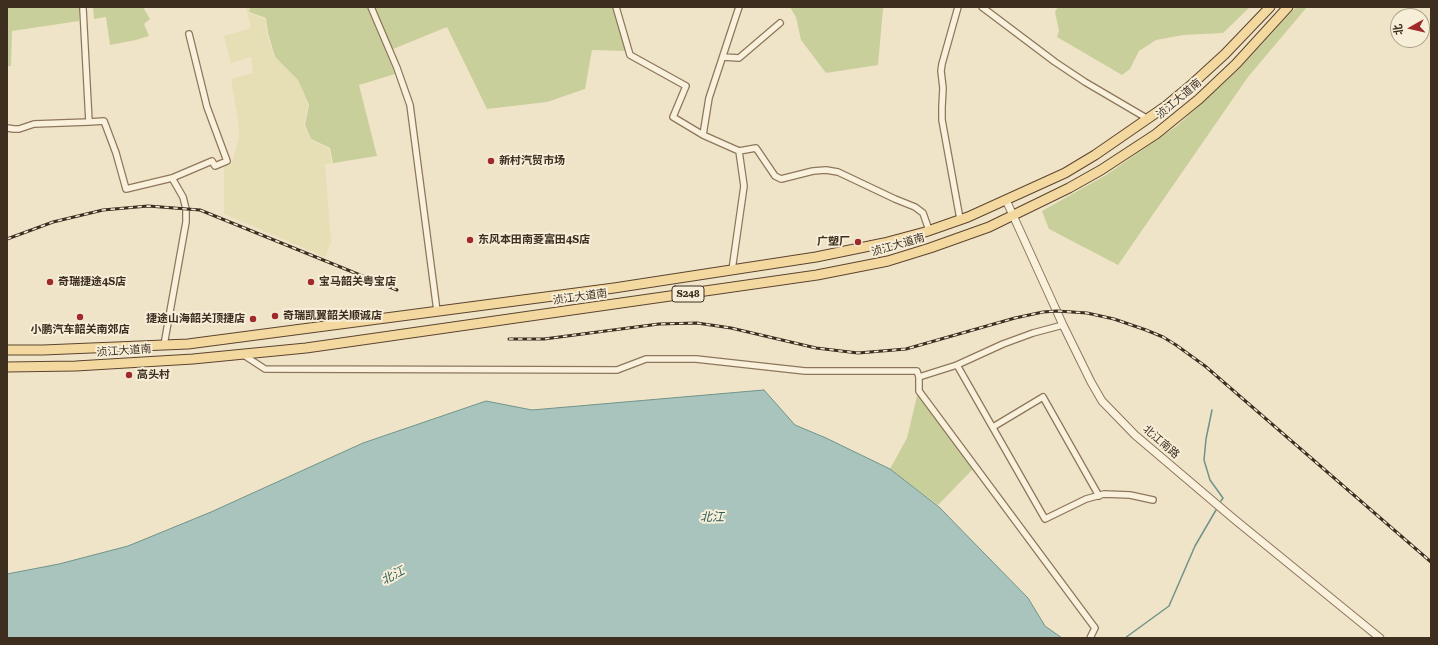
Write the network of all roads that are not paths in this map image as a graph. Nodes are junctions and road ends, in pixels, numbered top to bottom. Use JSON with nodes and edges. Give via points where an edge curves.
{"nodes":[{"id":1,"x":371,"y":7,"type":"edge"},
{"id":2,"x":616,"y":7,"type":"edge"},
{"id":3,"x":958,"y":7,"type":"edge"},
{"id":4,"x":982,"y":7,"type":"edge"},
{"id":5,"x":1270,"y":7,"type":"edge"},
{"id":6,"x":1288,"y":7,"type":"edge"},
{"id":7,"x":741,"y":8,"type":"edge"},
{"id":8,"x":83,"y":9,"type":"dead end"},
{"id":9,"x":780,"y":23,"type":"dead end"},
{"id":10,"x":189,"y":34,"type":"dead end"},
{"id":11,"x":723,"y":57,"type":"junction"},
{"id":12,"x":1148,"y":119,"type":"junction"},
{"id":13,"x":89,"y":122,"type":"junction"},
{"id":14,"x":7,"y":128,"type":"edge"},
{"id":15,"x":703,"y":135,"type":"junction"},
{"id":16,"x":739,"y":151,"type":"junction"},
{"id":17,"x":172,"y":178,"type":"junction"},
{"id":18,"x":1006,"y":200,"type":"junction"},
{"id":19,"x":1013,"y":216,"type":"junction"},
{"id":20,"x":960,"y":219,"type":"junction"},
{"id":21,"x":929,"y":230,"type":"junction"},
{"id":22,"x":732,"y":270,"type":"junction"},
{"id":23,"x":437,"y":311,"type":"junction"},
{"id":24,"x":1063,"y":325,"type":"junction"},
{"id":25,"x":439,"y":329,"type":"junction"},
{"id":26,"x":239,"y":337,"type":"junction"},
{"id":27,"x":164,"y":345,"type":"junction"},
{"id":28,"x":7,"y":350,"type":"edge"},
{"id":29,"x":242,"y":354,"type":"junction"},
{"id":30,"x":957,"y":366,"type":"junction"},
{"id":31,"x":7,"y":367,"type":"edge"},
{"id":32,"x":919,"y":377,"type":"junction"},
{"id":33,"x":993,"y":427,"type":"junction"},
{"id":34,"x":1099,"y":496,"type":"junction"},
{"id":35,"x":1152,"y":500,"type":"dead end"},
{"id":36,"x":1090,"y":638,"type":"edge"},
{"id":37,"x":1380,"y":638,"type":"edge"}],
"edges":[{"from":1,"to":23,"type":"street","via":[[410,105]]},
{"from":2,"to":15,"type":"street","via":[[630,55],[686,86],[673,117]]},
{"from":3,"to":20,"type":"street","via":[[941,71],[942,120]]},
{"from":4,"to":12,"type":"street","via":[[1084,82]]},
{"from":5,"to":12,"type":"main road","name":"浈江大道南","number":"S248","via":[[1225,54]]},
{"from":6,"to":19,"type":"main road","name":"浈江大道南","number":"S248","via":[[1236,64],[1156,134],[1085,180]]},
{"from":7,"to":11,"type":"street"},
{"from":8,"to":13,"type":"street"},
{"from":9,"to":11,"type":"street","via":[[740,58]]},
{"from":10,"to":17,"type":"street","via":[[207,107],[228,161],[215,166],[212,161]]},
{"from":11,"to":15,"type":"street","via":[[709,98]]},
{"from":12,"to":18,"type":"main road","name":"浈江大道南","number":"S248","via":[[1109,147],[1065,173]]},
{"from":13,"to":14,"type":"street","via":[[34,124],[14,129]]},
{"from":13,"to":17,"type":"street","via":[[104,121],[126,189]]},
{"from":15,"to":16,"type":"street"},
{"from":16,"to":21,"type":"street","via":[[756,148],[775,176],[781,179],[818,170],[838,172],[915,207],[923,213]]},
{"from":16,"to":22,"type":"street","via":[[744,186]]},
{"from":17,"to":27,"type":"street","via":[[183,197],[186,222]]},
{"from":18,"to":19,"type":"street","name":"北江南路"},
{"from":18,"to":20,"type":"main road","name":"浈江大道南","number":"S248"},
{"from":19,"to":24,"type":"street","name":"北江南路"},
{"from":19,"to":25,"type":"main road","name":"浈江大道南","number":"S248","via":[[989,227],[888,262]]},
{"from":20,"to":21,"type":"main road","name":"浈江大道南","number":"S248"},
{"from":21,"to":22,"type":"main road","name":"浈江大道南","number":"S248","via":[[866,248]]},
{"from":22,"to":23,"type":"main road","name":"浈江大道南","number":"S248"},
{"from":23,"to":25,"type":"main road"},
{"from":23,"to":26,"type":"main road","name":"浈江大道南","number":"S248"},
{"from":24,"to":30,"type":"street","via":[[1003,344]]},
{"from":24,"to":37,"type":"street","name":"北江南路","via":[[1102,401],[1126,426],[1234,519]]},
{"from":25,"to":29,"type":"main road","name":"浈江大道南","number":"S248","via":[[306,348]]},
{"from":26,"to":27,"type":"main road","name":"浈江大道南","number":"S248"},
{"from":26,"to":29,"type":"main road"},
{"from":27,"to":28,"type":"main road","name":"浈江大道南","number":"S248"},
{"from":29,"to":31,"type":"main road","name":"浈江大道南","number":"S248","via":[[76,366]]},
{"from":29,"to":32,"type":"street","via":[[265,369],[617,370],[638,361],[696,359],[805,371],[917,372]]},
{"from":30,"to":32,"type":"street"},
{"from":30,"to":33,"type":"street"},
{"from":32,"to":36,"type":"street","via":[[919,391],[1095,628]]},
{"from":33,"to":34,"type":"street","via":[[1045,519],[1086,499]]},
{"from":33,"to":34,"type":"street","via":[[1043,397]]},
{"from":34,"to":35,"type":"street","via":[[1130,495]]}]}
